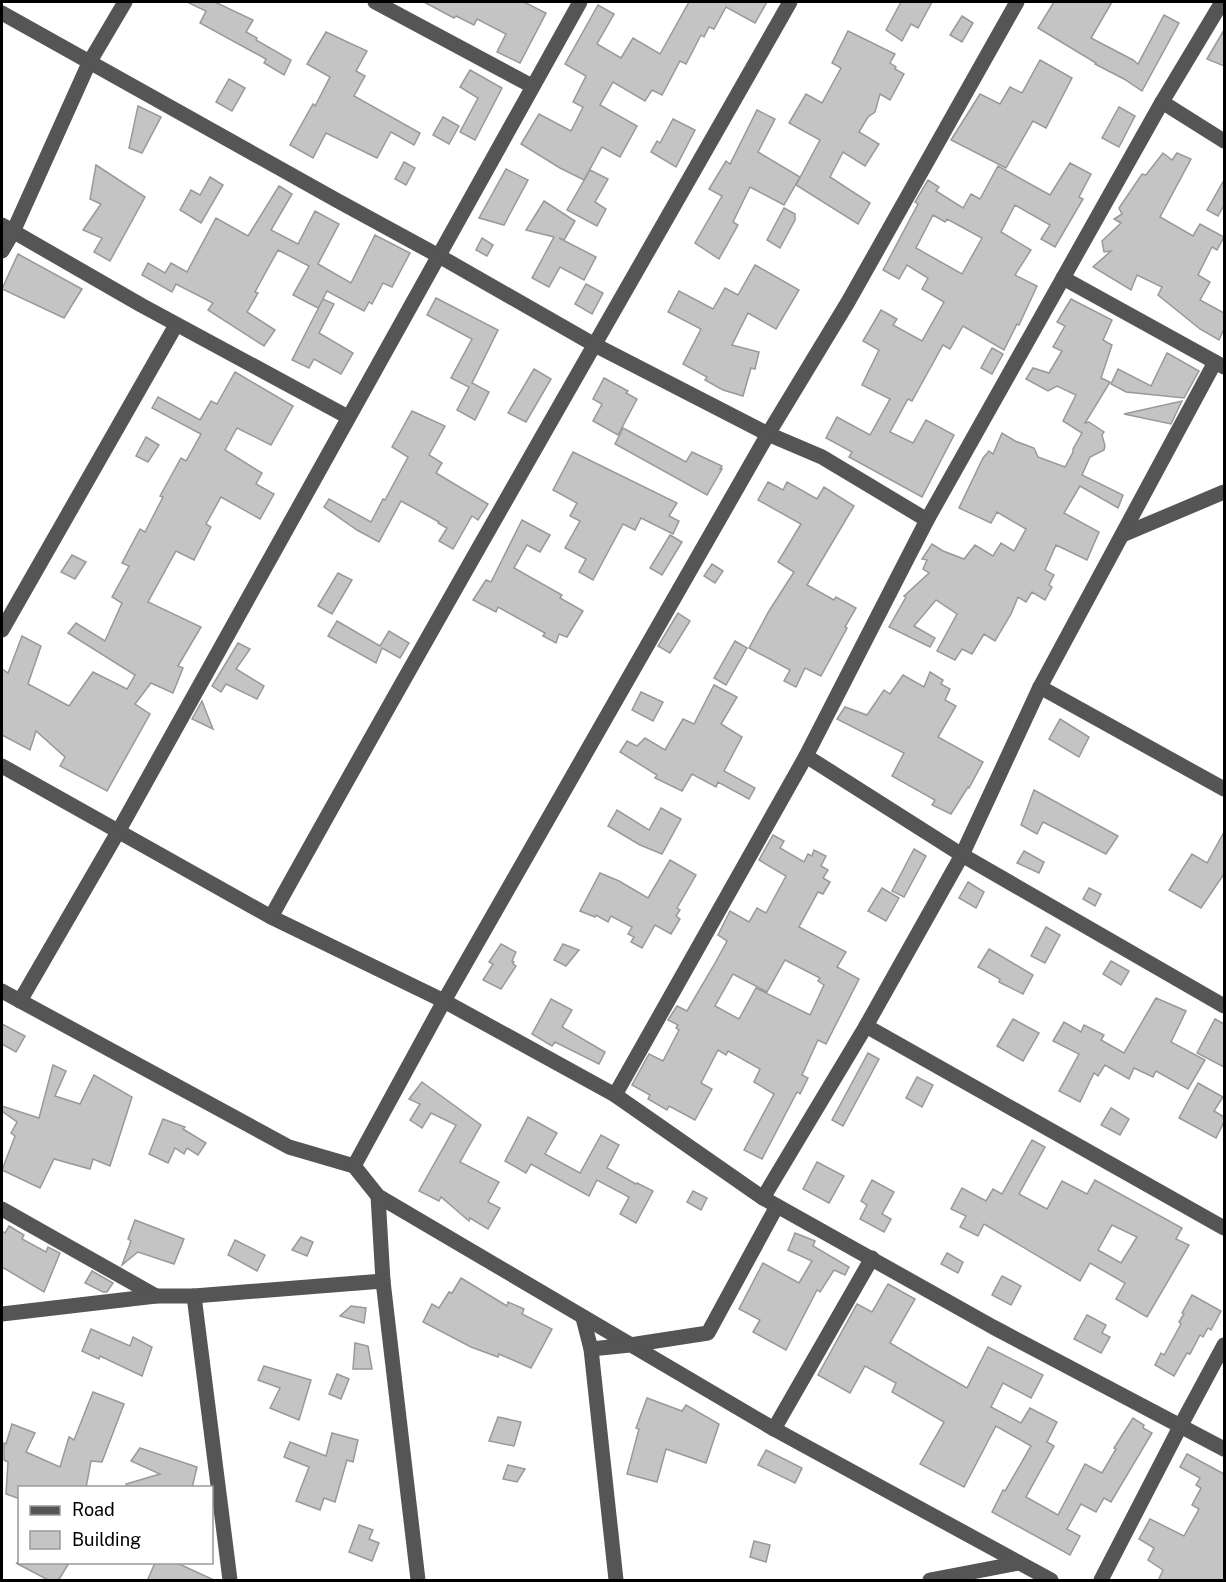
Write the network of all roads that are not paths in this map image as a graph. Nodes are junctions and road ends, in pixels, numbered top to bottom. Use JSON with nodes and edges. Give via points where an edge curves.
{"nodes":[{"id":1,"x":124,"y":2,"type":"edge"},
{"id":2,"x":375,"y":2,"type":"edge"},
{"id":3,"x":580,"y":2,"type":"edge"},
{"id":4,"x":790,"y":2,"type":"edge"},
{"id":5,"x":1017,"y":2,"type":"edge"},
{"id":6,"x":1222,"y":2,"type":"edge"},
{"id":7,"x":2,"y":13,"type":"edge"},
{"id":8,"x":89,"y":63,"type":"junction"},
{"id":9,"x":532,"y":86,"type":"junction"},
{"id":10,"x":1162,"y":102,"type":"junction"},
{"id":11,"x":1224,"y":141,"type":"edge"},
{"id":12,"x":7,"y":228,"type":"edge"},
{"id":13,"x":2,"y":251,"type":"edge"},
{"id":14,"x":439,"y":256,"type":"junction"},
{"id":15,"x":1063,"y":278,"type":"junction"},
{"id":16,"x":176,"y":325,"type":"junction"},
{"id":17,"x":593,"y":344,"type":"junction"},
{"id":18,"x":1220,"y":365,"type":"edge"},
{"id":19,"x":348,"y":417,"type":"junction"},
{"id":20,"x":768,"y":434,"type":"junction"},
{"id":21,"x":1224,"y":492,"type":"edge"},
{"id":22,"x":927,"y":520,"type":"junction"},
{"id":23,"x":1122,"y":535,"type":"junction"},
{"id":24,"x":2,"y":630,"type":"edge"},
{"id":25,"x":1040,"y":687,"type":"junction"},
{"id":26,"x":806,"y":756,"type":"junction"},
{"id":27,"x":2,"y":766,"type":"edge"},
{"id":28,"x":1224,"y":789,"type":"edge"},
{"id":29,"x":118,"y":832,"type":"junction"},
{"id":30,"x":962,"y":855,"type":"junction"},
{"id":31,"x":272,"y":917,"type":"junction"},
{"id":32,"x":2,"y":991,"type":"edge"},
{"id":33,"x":20,"y":1001,"type":"junction"},
{"id":34,"x":444,"y":1001,"type":"junction"},
{"id":35,"x":1224,"y":1006,"type":"edge"},
{"id":36,"x":866,"y":1026,"type":"junction"},
{"id":37,"x":615,"y":1095,"type":"junction"},
{"id":38,"x":354,"y":1166,"type":"junction"},
{"id":39,"x":378,"y":1196,"type":"junction"},
{"id":40,"x":763,"y":1198,"type":"junction"},
{"id":41,"x":777,"y":1206,"type":"junction"},
{"id":42,"x":2,"y":1209,"type":"edge"},
{"id":43,"x":1224,"y":1228,"type":"edge"},
{"id":44,"x":872,"y":1258,"type":"junction"},
{"id":45,"x":383,"y":1281,"type":"junction"},
{"id":46,"x":156,"y":1296,"type":"junction"},
{"id":47,"x":194,"y":1296,"type":"junction"},
{"id":48,"x":2,"y":1314,"type":"edge"},
{"id":49,"x":583,"y":1318,"type":"junction"},
{"id":50,"x":630,"y":1345,"type":"junction"},
{"id":51,"x":1224,"y":1345,"type":"edge"},
{"id":52,"x":591,"y":1349,"type":"junction"},
{"id":53,"x":1181,"y":1425,"type":"junction"},
{"id":54,"x":774,"y":1429,"type":"junction"},
{"id":55,"x":1224,"y":1449,"type":"edge"},
{"id":56,"x":1019,"y":1563,"type":"junction"},
{"id":57,"x":230,"y":1581,"type":"edge"},
{"id":58,"x":418,"y":1581,"type":"edge"},
{"id":59,"x":616,"y":1581,"type":"edge"},
{"id":60,"x":930,"y":1581,"type":"edge"},
{"id":61,"x":1051,"y":1581,"type":"edge"},
{"id":62,"x":1101,"y":1581,"type":"edge"}],
"edges":[{"from":1,"to":8,"type":"street"},
{"from":2,"to":9,"type":"street"},
{"from":3,"to":9,"type":"street"},
{"from":4,"to":17,"type":"street"},
{"from":5,"to":20,"type":"street","via":[[848,302]]},
{"from":6,"to":10,"type":"street"},
{"from":7,"to":8,"type":"street"},
{"from":8,"to":12,"type":"street"},
{"from":8,"to":14,"type":"street"},
{"from":9,"to":14,"type":"street"},
{"from":10,"to":11,"type":"street"},
{"from":10,"to":15,"type":"street"},
{"from":12,"to":13,"type":"street"},
{"from":12,"to":16,"type":"street"},
{"from":14,"to":17,"type":"street"},
{"from":14,"to":19,"type":"street"},
{"from":15,"to":18,"type":"street"},
{"from":15,"to":22,"type":"street"},
{"from":16,"to":19,"type":"street"},
{"from":16,"to":24,"type":"street"},
{"from":17,"to":20,"type":"street"},
{"from":17,"to":31,"type":"street"},
{"from":18,"to":23,"type":"street"},
{"from":19,"to":29,"type":"street"},
{"from":20,"to":22,"type":"street","via":[[822,457]]},
{"from":20,"to":34,"type":"street"},
{"from":21,"to":23,"type":"street"},
{"from":22,"to":26,"type":"street"},
{"from":23,"to":25,"type":"street"},
{"from":25,"to":28,"type":"street"},
{"from":25,"to":30,"type":"street"},
{"from":26,"to":30,"type":"street"},
{"from":26,"to":37,"type":"street"},
{"from":27,"to":29,"type":"street"},
{"from":29,"to":31,"type":"street"},
{"from":29,"to":33,"type":"street"},
{"from":30,"to":35,"type":"street"},
{"from":30,"to":36,"type":"street"},
{"from":31,"to":34,"type":"street"},
{"from":32,"to":33,"type":"street"},
{"from":33,"to":38,"type":"street","via":[[289,1148]]},
{"from":34,"to":37,"type":"street"},
{"from":34,"to":38,"type":"street"},
{"from":36,"to":40,"type":"street"},
{"from":36,"to":43,"type":"street"},
{"from":37,"to":40,"type":"street"},
{"from":38,"to":39,"type":"street"},
{"from":39,"to":45,"type":"street"},
{"from":39,"to":49,"type":"street"},
{"from":40,"to":41,"type":"street"},
{"from":41,"to":44,"type":"street"},
{"from":41,"to":50,"type":"street","via":[[708,1333]]},
{"from":42,"to":46,"type":"street"},
{"from":44,"to":53,"type":"street","via":[[993,1327]]},
{"from":44,"to":54,"type":"street"},
{"from":45,"to":47,"type":"street"},
{"from":45,"to":58,"type":"street"},
{"from":46,"to":47,"type":"street"},
{"from":46,"to":48,"type":"street"},
{"from":47,"to":57,"type":"street"},
{"from":49,"to":50,"type":"street"},
{"from":49,"to":52,"type":"street"},
{"from":50,"to":52,"type":"street"},
{"from":50,"to":54,"type":"street"},
{"from":51,"to":53,"type":"street"},
{"from":52,"to":59,"type":"street"},
{"from":53,"to":55,"type":"street"},
{"from":53,"to":62,"type":"street"},
{"from":54,"to":56,"type":"street"},
{"from":56,"to":60,"type":"street"},
{"from":56,"to":61,"type":"street"}]}
